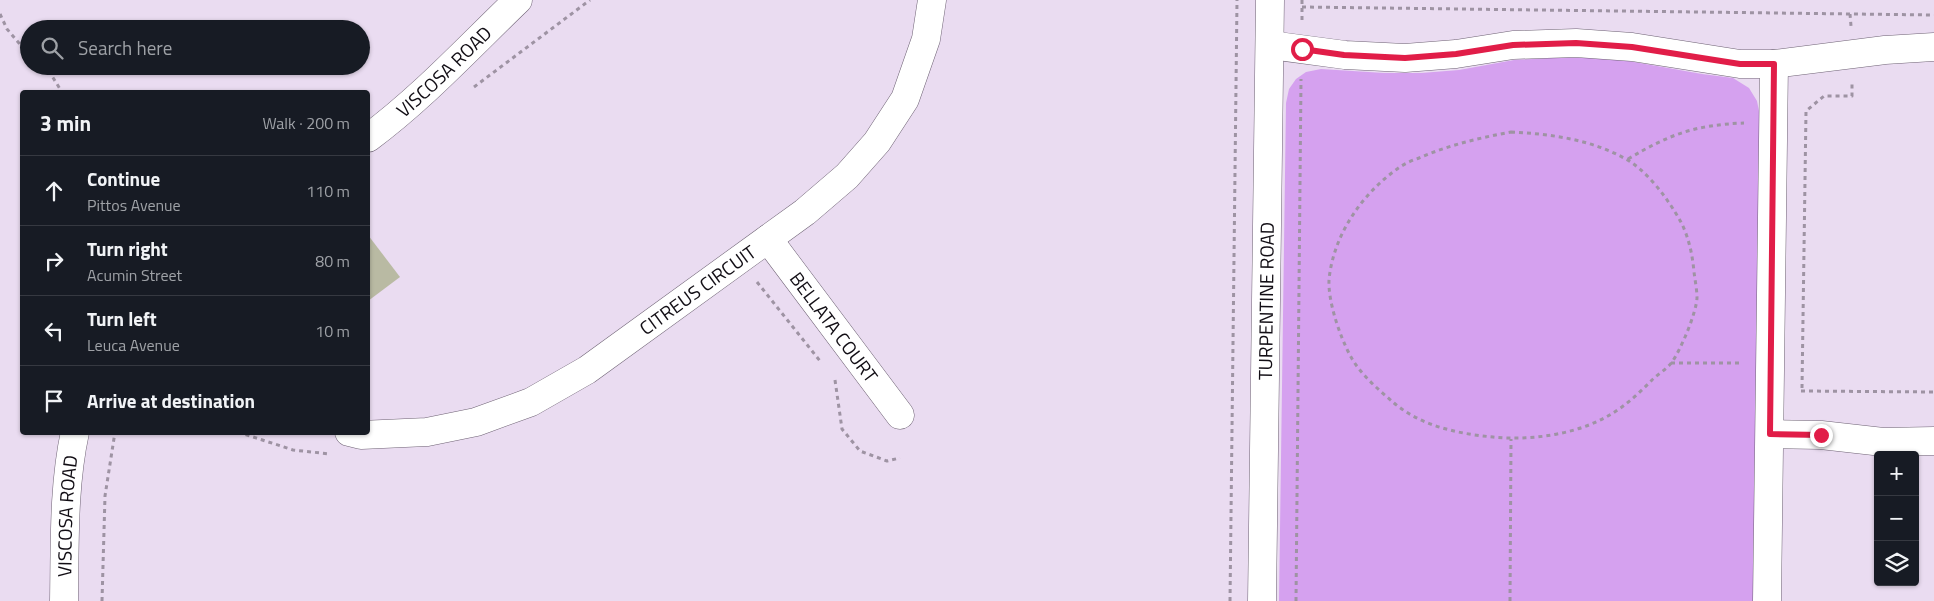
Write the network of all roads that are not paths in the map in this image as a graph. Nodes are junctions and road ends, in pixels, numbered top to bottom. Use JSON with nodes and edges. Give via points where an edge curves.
{"nodes":[{"id":1,"x":518,"y":0,"type":"edge"},
{"id":2,"x":932,"y":0,"type":"edge"},
{"id":3,"x":1270,"y":0,"type":"edge"},
{"id":4,"x":1270,"y":45,"type":"junction"},
{"id":5,"x":1934,"y":47,"type":"edge"},
{"id":6,"x":1774,"y":64,"type":"junction"},
{"id":7,"x":370,"y":137,"type":"edge"},
{"id":8,"x":768,"y":239,"type":"junction"},
{"id":9,"x":900,"y":415,"type":"dead end"},
{"id":10,"x":1770,"y":434,"type":"junction"},
{"id":11,"x":74,"y":435,"type":"edge"},
{"id":12,"x":370,"y":435,"type":"edge"},
{"id":13,"x":1934,"y":441,"type":"edge"},
{"id":14,"x":64,"y":601,"type":"edge"},
{"id":15,"x":1262,"y":601,"type":"edge"},
{"id":16,"x":1767,"y":601,"type":"edge"}],
"edges":[{"from":1,"to":7,"type":"street","name":"VISCOSA ROAD","via":[[435,80]]},
{"from":2,"to":8,"type":"street","name":"CITREUS CIRCUIT","via":[[926,39],[905,99],[877,142],[847,176]]},
{"from":3,"to":4,"type":"street","name":"TURPENTINE ROAD"},
{"from":4,"to":6,"type":"street","via":[[1344,55],[1405,58],[1513,45],[1576,43],[1632,47],[1740,64]]},
{"from":4,"to":15,"type":"street","name":"TURPENTINE ROAD"},
{"from":5,"to":6,"type":"street"},
{"from":6,"to":10,"type":"street"},
{"from":8,"to":9,"type":"street","name":"BELLATA COURT"},
{"from":8,"to":12,"type":"street","name":"CITREUS CIRCUIT","via":[[587,370],[531,402],[476,422],[427,432]]},
{"from":10,"to":13,"type":"street","via":[[1821,435],[1883,442]]},
{"from":10,"to":16,"type":"street"},
{"from":11,"to":14,"type":"street","name":"VISCOSA ROAD","via":[[69,461]]}]}
